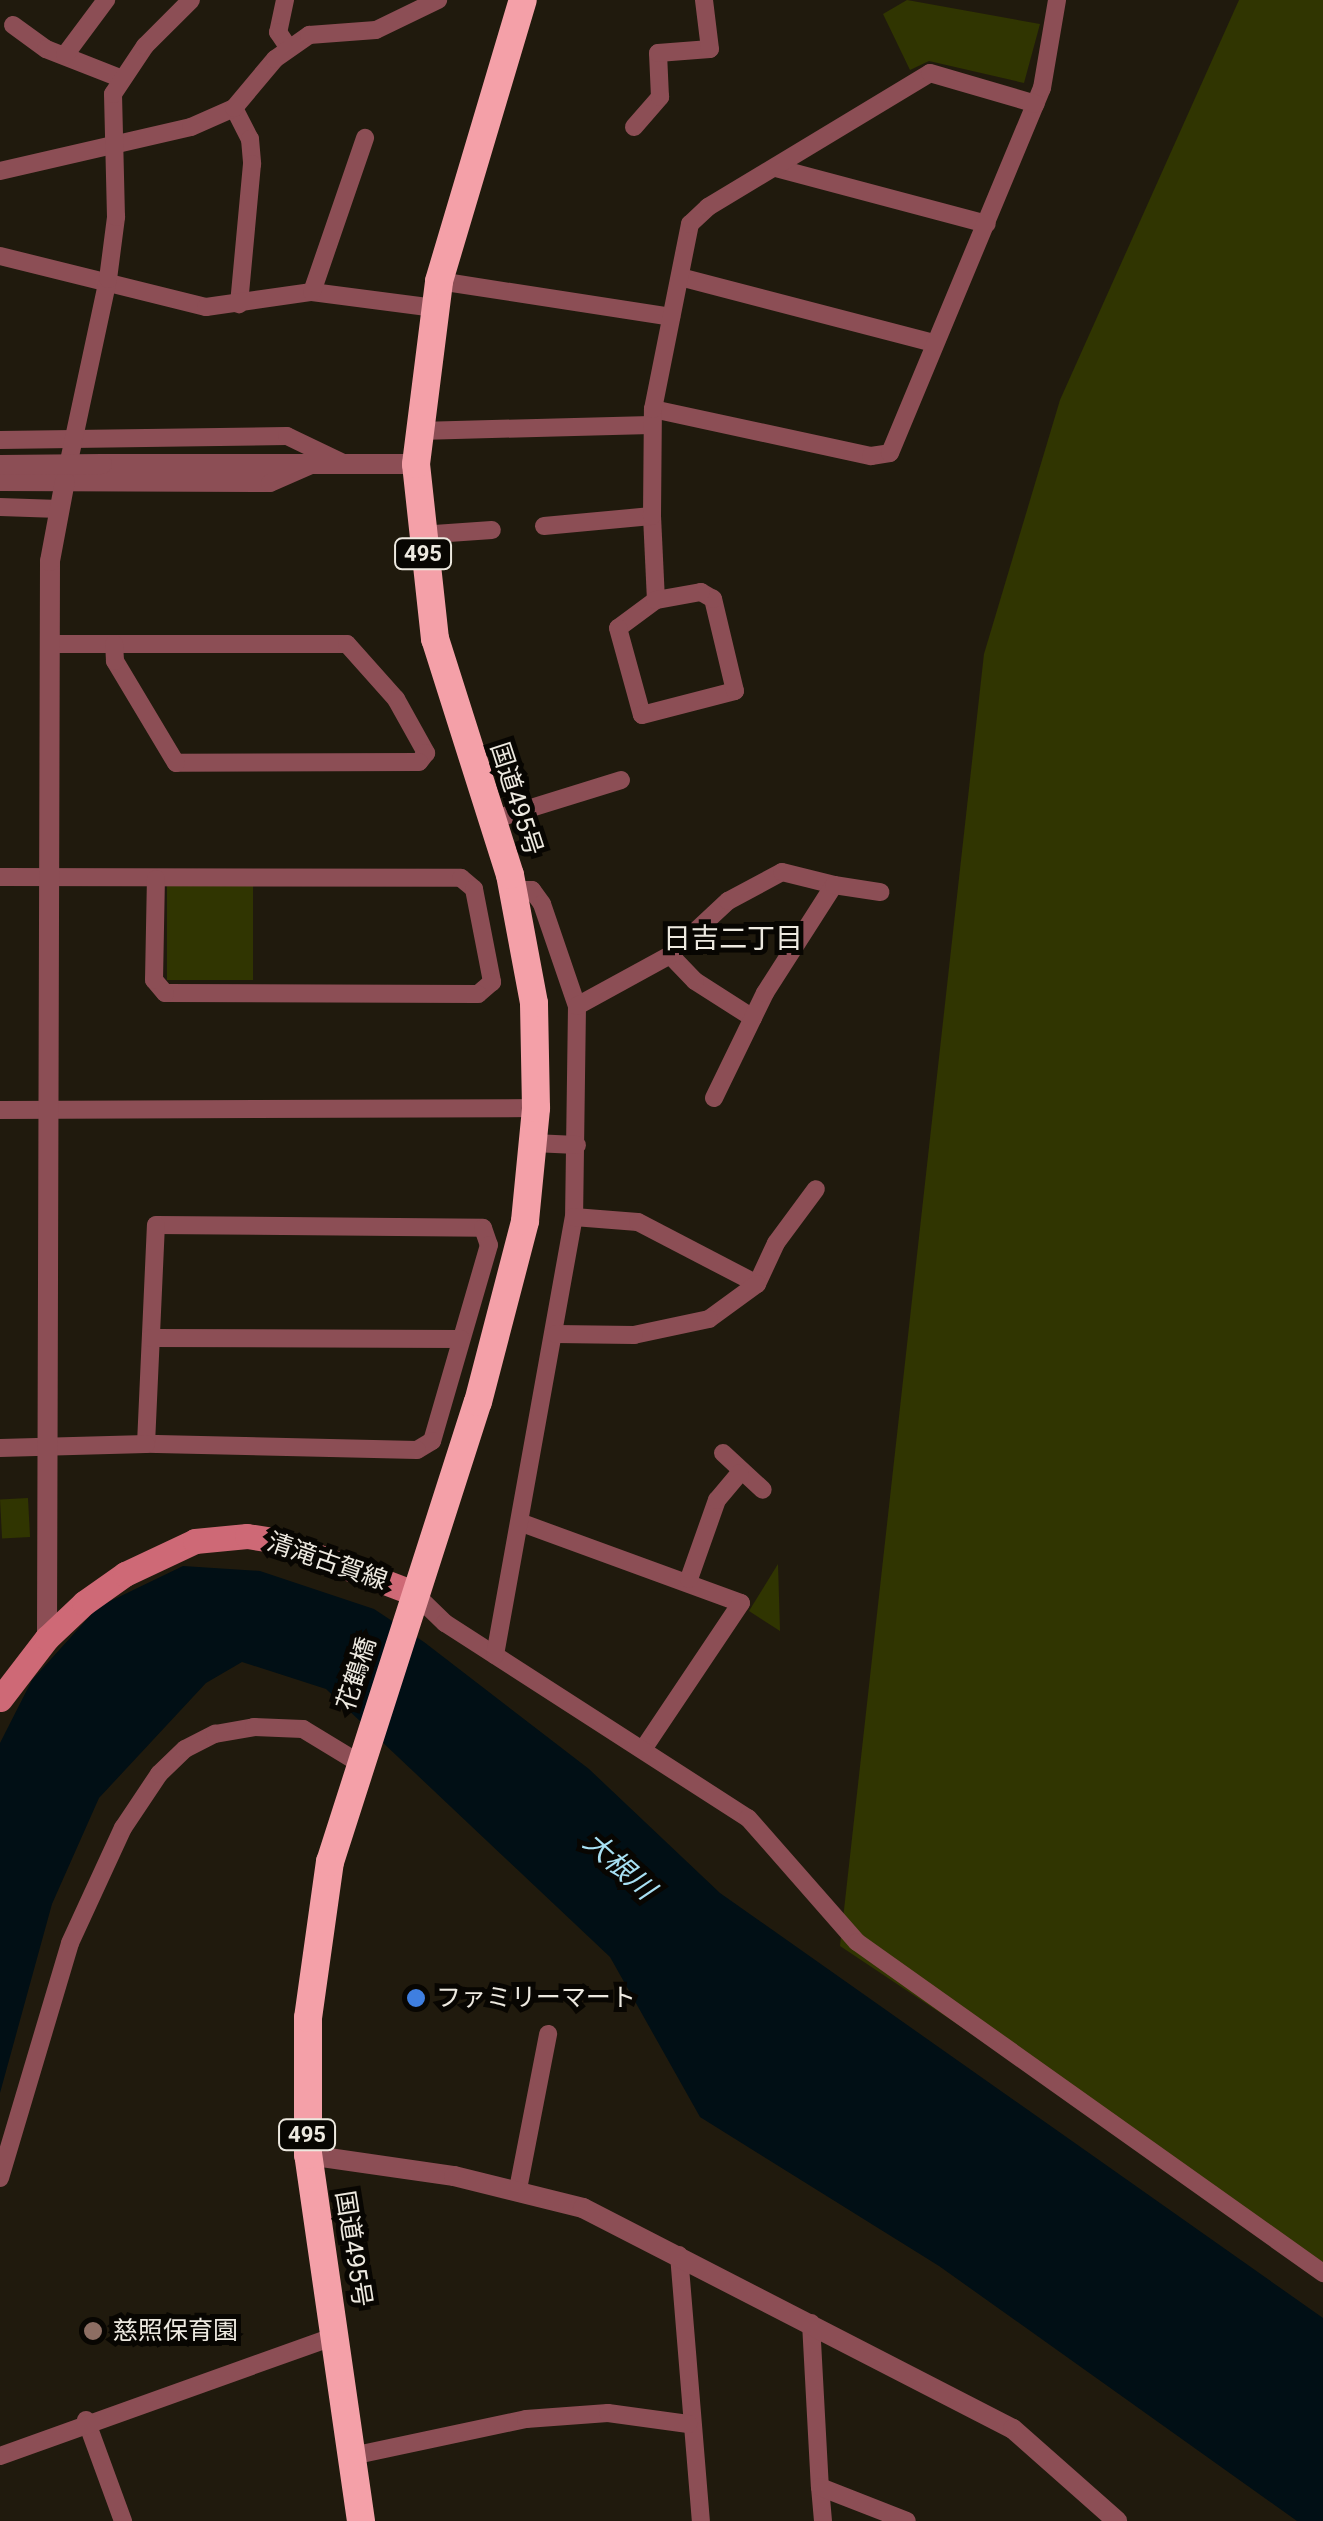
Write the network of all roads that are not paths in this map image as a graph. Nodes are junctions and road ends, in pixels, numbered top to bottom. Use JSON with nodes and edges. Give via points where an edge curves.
{"nodes":[{"id":1,"x":106,"y":0,"type":"edge"},
{"id":2,"x":191,"y":0,"type":"edge"},
{"id":3,"x":284,"y":0,"type":"edge"},
{"id":4,"x":438,"y":0,"type":"edge"},
{"id":5,"x":523,"y":0,"type":"edge"},
{"id":6,"x":704,"y":0,"type":"edge"},
{"id":7,"x":1058,"y":0,"type":"edge"},
{"id":8,"x":409,"y":6,"type":"edge"},
{"id":9,"x":14,"y":25,"type":"dead end"},
{"id":10,"x":288,"y":48,"type":"junction"},
{"id":11,"x":65,"y":55,"type":"junction"},
{"id":12,"x":120,"y":78,"type":"junction"},
{"id":13,"x":1036,"y":104,"type":"junction"},
{"id":14,"x":234,"y":108,"type":"junction"},
{"id":15,"x":634,"y":127,"type":"dead end"},
{"id":16,"x":365,"y":138,"type":"dead end"},
{"id":17,"x":112,"y":145,"type":"junction"},
{"id":18,"x":776,"y":168,"type":"junction"},
{"id":19,"x":0,"y":171,"type":"edge"},
{"id":20,"x":987,"y":224,"type":"junction"},
{"id":21,"x":0,"y":256,"type":"edge"},
{"id":22,"x":680,"y":277,"type":"junction"},
{"id":23,"x":108,"y":279,"type":"junction"},
{"id":24,"x":312,"y":292,"type":"junction"},
{"id":25,"x":437,"y":294,"type":"junction"},
{"id":26,"x":239,"y":304,"type":"junction"},
{"id":27,"x":671,"y":316,"type":"junction"},
{"id":28,"x":934,"y":344,"type":"junction"},
{"id":29,"x":652,"y":417,"type":"junction"},
{"id":30,"x":419,"y":431,"type":"junction"},
{"id":31,"x":74,"y":439,"type":"junction"},
{"id":32,"x":0,"y":440,"type":"edge"},
{"id":33,"x":318,"y":462,"type":"junction"},
{"id":34,"x":342,"y":462,"type":"junction"},
{"id":35,"x":416,"y":464,"type":"junction"},
{"id":36,"x":0,"y":465,"type":"edge"},
{"id":37,"x":0,"y":482,"type":"edge"},
{"id":38,"x":64,"y":482,"type":"junction"},
{"id":39,"x":0,"y":507,"type":"edge"},
{"id":40,"x":59,"y":509,"type":"junction"},
{"id":41,"x":652,"y":516,"type":"junction"},
{"id":42,"x":544,"y":526,"type":"dead end"},
{"id":43,"x":492,"y":530,"type":"dead end"},
{"id":44,"x":420,"y":535,"type":"junction"},
{"id":45,"x":656,"y":600,"type":"junction"},
{"id":46,"x":49,"y":644,"type":"junction"},
{"id":47,"x":114,"y":644,"type":"junction"},
{"id":48,"x":621,"y":780,"type":"dead end"},
{"id":49,"x":492,"y":820,"type":"junction"},
{"id":50,"x":0,"y":877,"type":"edge"},
{"id":51,"x":48,"y":877,"type":"junction"},
{"id":52,"x":156,"y":879,"type":"junction"},
{"id":53,"x":834,"y":884,"type":"junction"},
{"id":54,"x":514,"y":890,"type":"junction"},
{"id":55,"x":880,"y":892,"type":"dead end"},
{"id":56,"x":670,"y":955,"type":"junction"},
{"id":57,"x":577,"y":1006,"type":"junction"},
{"id":58,"x":753,"y":1018,"type":"junction"},
{"id":59,"x":714,"y":1098,"type":"dead end"},
{"id":60,"x":536,"y":1108,"type":"junction"},
{"id":61,"x":46,"y":1109,"type":"junction"},
{"id":62,"x":0,"y":1110,"type":"edge"},
{"id":63,"x":533,"y":1143,"type":"junction"},
{"id":64,"x":577,"y":1145,"type":"junction"},
{"id":65,"x":816,"y":1190,"type":"dead end"},
{"id":66,"x":574,"y":1217,"type":"junction"},
{"id":67,"x":757,"y":1284,"type":"junction"},
{"id":68,"x":556,"y":1334,"type":"junction"},
{"id":69,"x":151,"y":1338,"type":"junction"},
{"id":70,"x":462,"y":1340,"type":"junction"},
{"id":71,"x":146,"y":1444,"type":"junction"},
{"id":72,"x":46,"y":1447,"type":"junction"},
{"id":73,"x":0,"y":1448,"type":"edge"},
{"id":74,"x":722,"y":1453,"type":"dead end"},
{"id":75,"x":740,"y":1473,"type":"junction"},
{"id":76,"x":763,"y":1490,"type":"dead end"},
{"id":77,"x":522,"y":1523,"type":"junction"},
{"id":78,"x":688,"y":1579,"type":"junction"},
{"id":79,"x":411,"y":1604,"type":"junction"},
{"id":80,"x":47,"y":1638,"type":"junction"},
{"id":81,"x":495,"y":1655,"type":"junction"},
{"id":82,"x":0,"y":1700,"type":"edge"},
{"id":83,"x":644,"y":1748,"type":"junction"},
{"id":84,"x":361,"y":1758,"type":"junction"},
{"id":85,"x":548,"y":2034,"type":"dead end"},
{"id":86,"x":308,"y":2155,"type":"junction"},
{"id":87,"x":0,"y":2178,"type":"edge"},
{"id":88,"x":518,"y":2188,"type":"junction"},
{"id":89,"x":678,"y":2255,"type":"junction"},
{"id":90,"x":1323,"y":2272,"type":"edge"},
{"id":91,"x":811,"y":2323,"type":"junction"},
{"id":92,"x":336,"y":2336,"type":"junction"},
{"id":93,"x":86,"y":2420,"type":"junction"},
{"id":94,"x":688,"y":2424,"type":"junction"},
{"id":95,"x":0,"y":2456,"type":"edge"},
{"id":96,"x":352,"y":2456,"type":"junction"},
{"id":97,"x":820,"y":2487,"type":"junction"},
{"id":98,"x":123,"y":2521,"type":"edge"},
{"id":99,"x":361,"y":2521,"type":"edge"},
{"id":100,"x":701,"y":2521,"type":"edge"},
{"id":101,"x":823,"y":2521,"type":"edge"},
{"id":102,"x":907,"y":2521,"type":"edge"},
{"id":103,"x":1117,"y":2521,"type":"edge"}],
"edges":[{"from":1,"to":11,"type":"street"},
{"from":2,"to":12,"type":"street"},
{"from":3,"to":10,"type":"street","via":[[278,32]]},
{"from":4,"to":8,"type":"street"},
{"from":5,"to":25,"type":"highway","name":"国道495号","number":"495"},
{"from":6,"to":15,"type":"street","via":[[710,49],[658,52],[660,97]]},
{"from":7,"to":13,"type":"street"},
{"from":8,"to":10,"type":"street","via":[[376,30],[320,33]]},
{"from":9,"to":11,"type":"street"},
{"from":10,"to":14,"type":"street"},
{"from":11,"to":12,"type":"street"},
{"from":12,"to":17,"type":"street"},
{"from":13,"to":18,"type":"street","via":[[930,73]]},
{"from":13,"to":20,"type":"street"},
{"from":14,"to":17,"type":"street","via":[[191,127]]},
{"from":14,"to":26,"type":"street","via":[[250,139],[252,164]]},
{"from":16,"to":24,"type":"street"},
{"from":17,"to":19,"type":"street"},
{"from":17,"to":23,"type":"street","via":[[116,218]]},
{"from":18,"to":20,"type":"street"},
{"from":18,"to":22,"type":"street","via":[[690,224]]},
{"from":20,"to":28,"type":"street"},
{"from":21,"to":23,"type":"street"},
{"from":22,"to":27,"type":"street"},
{"from":22,"to":28,"type":"street"},
{"from":23,"to":26,"type":"street","via":[[206,306]]},
{"from":23,"to":31,"type":"street"},
{"from":24,"to":25,"type":"street"},
{"from":24,"to":26,"type":"street"},
{"from":25,"to":27,"type":"street"},
{"from":25,"to":30,"type":"highway","name":"国道495号","number":"495"},
{"from":27,"to":29,"type":"street"},
{"from":28,"to":29,"type":"street","via":[[890,454]]},
{"from":29,"to":30,"type":"street"},
{"from":29,"to":41,"type":"street"},
{"from":30,"to":35,"type":"highway","name":"国道495号","number":"495"},
{"from":31,"to":32,"type":"street"},
{"from":31,"to":34,"type":"street","via":[[288,436]]},
{"from":31,"to":38,"type":"street"},
{"from":33,"to":34,"type":"street"},
{"from":33,"to":36,"type":"street","bridge":true},
{"from":33,"to":38,"type":"street","via":[[270,482]]},
{"from":34,"to":35,"type":"street"},
{"from":35,"to":44,"type":"highway","name":"国道495号","number":"495"},
{"from":37,"to":38,"type":"street"},
{"from":38,"to":40,"type":"street"},
{"from":39,"to":40,"type":"street"},
{"from":40,"to":46,"type":"street","via":[[50,561]]},
{"from":41,"to":42,"type":"street"},
{"from":41,"to":45,"type":"street"},
{"from":43,"to":44,"type":"street"},
{"from":44,"to":49,"type":"highway","name":"国道495号","number":"495","via":[[435,639]]},
{"from":45,"to":45,"type":"street","via":[[618,628],[642,714],[735,691],[714,599],[701,592]]},
{"from":46,"to":47,"type":"street"},
{"from":46,"to":51,"type":"street"},
{"from":47,"to":47,"type":"street","via":[[347,644],[396,698],[426,754],[419,762],[176,764],[115,661]]},
{"from":48,"to":49,"type":"street"},
{"from":49,"to":54,"type":"highway","name":"国道495号","number":"495"},
{"from":50,"to":51,"type":"street"},
{"from":51,"to":52,"type":"street"},
{"from":51,"to":61,"type":"street"},
{"from":52,"to":52,"type":"street","via":[[460,878],[474,890],[492,982],[478,994],[165,993],[154,980]]},
{"from":53,"to":55,"type":"street"},
{"from":53,"to":56,"type":"street","via":[[782,872],[728,900]]},
{"from":53,"to":58,"type":"street"},
{"from":54,"to":57,"type":"street","via":[[532,890],[542,904]]},
{"from":54,"to":60,"type":"highway","name":"国道495号","number":"495","via":[[534,1003]]},
{"from":56,"to":57,"type":"street"},
{"from":56,"to":58,"type":"street","via":[[695,981]]},
{"from":57,"to":64,"type":"street"},
{"from":58,"to":59,"type":"street"},
{"from":60,"to":61,"type":"street"},
{"from":60,"to":63,"type":"highway","name":"国道495号","number":"495"},
{"from":61,"to":62,"type":"street"},
{"from":61,"to":72,"type":"street"},
{"from":63,"to":64,"type":"street"},
{"from":63,"to":79,"type":"highway","name":"国道495号","number":"495","via":[[506,1309]]},
{"from":64,"to":66,"type":"street"},
{"from":65,"to":67,"type":"street","via":[[776,1243]]},
{"from":66,"to":67,"type":"street","via":[[638,1222]]},
{"from":66,"to":68,"type":"street"},
{"from":67,"to":68,"type":"street","via":[[709,1319],[634,1336]]},
{"from":68,"to":77,"type":"street"},
{"from":69,"to":70,"type":"street"},
{"from":69,"to":70,"type":"street","via":[[156,1225],[483,1228],[489,1245]]},
{"from":69,"to":71,"type":"street"},
{"from":70,"to":71,"type":"street","via":[[432,1441],[417,1450]]},
{"from":71,"to":72,"type":"street"},
{"from":72,"to":73,"type":"street"},
{"from":72,"to":80,"type":"street"},
{"from":74,"to":75,"type":"street"},
{"from":75,"to":76,"type":"street"},
{"from":75,"to":78,"type":"street","via":[[717,1500]]},
{"from":77,"to":78,"type":"street"},
{"from":77,"to":81,"type":"street"},
{"from":78,"to":83,"type":"street","via":[[741,1603]]},
{"from":79,"to":80,"type":"main road","name":"清滝古賀線","via":[[277,1541],[219,1537],[194,1541],[124,1574]]},
{"from":79,"to":81,"type":"street"},
{"from":79,"to":84,"type":"highway","name":"花鶴橋","number":"495"},
{"from":80,"to":82,"type":"main road","name":"清滝古賀線"},
{"from":81,"to":83,"type":"street"},
{"from":83,"to":90,"type":"street","via":[[748,1818],[857,1942]]},
{"from":84,"to":86,"type":"highway","name":"国道495号","number":"495","via":[[330,1862],[313,1968]]},
{"from":84,"to":87,"type":"street","via":[[303,1729],[254,1727],[215,1734],[185,1749],[160,1774],[123,1828],[70,1944]]},
{"from":85,"to":88,"type":"street"},
{"from":86,"to":88,"type":"street"},
{"from":86,"to":92,"type":"highway","name":"国道495号","number":"495"},
{"from":88,"to":89,"type":"street","via":[[582,2208]]},
{"from":89,"to":91,"type":"street"},
{"from":89,"to":94,"type":"street"},
{"from":91,"to":97,"type":"street"},
{"from":91,"to":103,"type":"street","via":[[1012,2428]]},
{"from":92,"to":93,"type":"street"},
{"from":92,"to":96,"type":"highway","name":"国道495号","number":"495"},
{"from":93,"to":95,"type":"street"},
{"from":93,"to":98,"type":"street"},
{"from":94,"to":96,"type":"street","via":[[608,2413],[526,2418]]},
{"from":94,"to":100,"type":"street"},
{"from":96,"to":99,"type":"highway","name":"国道495号","number":"495"},
{"from":97,"to":101,"type":"street"},
{"from":97,"to":102,"type":"street"}]}
